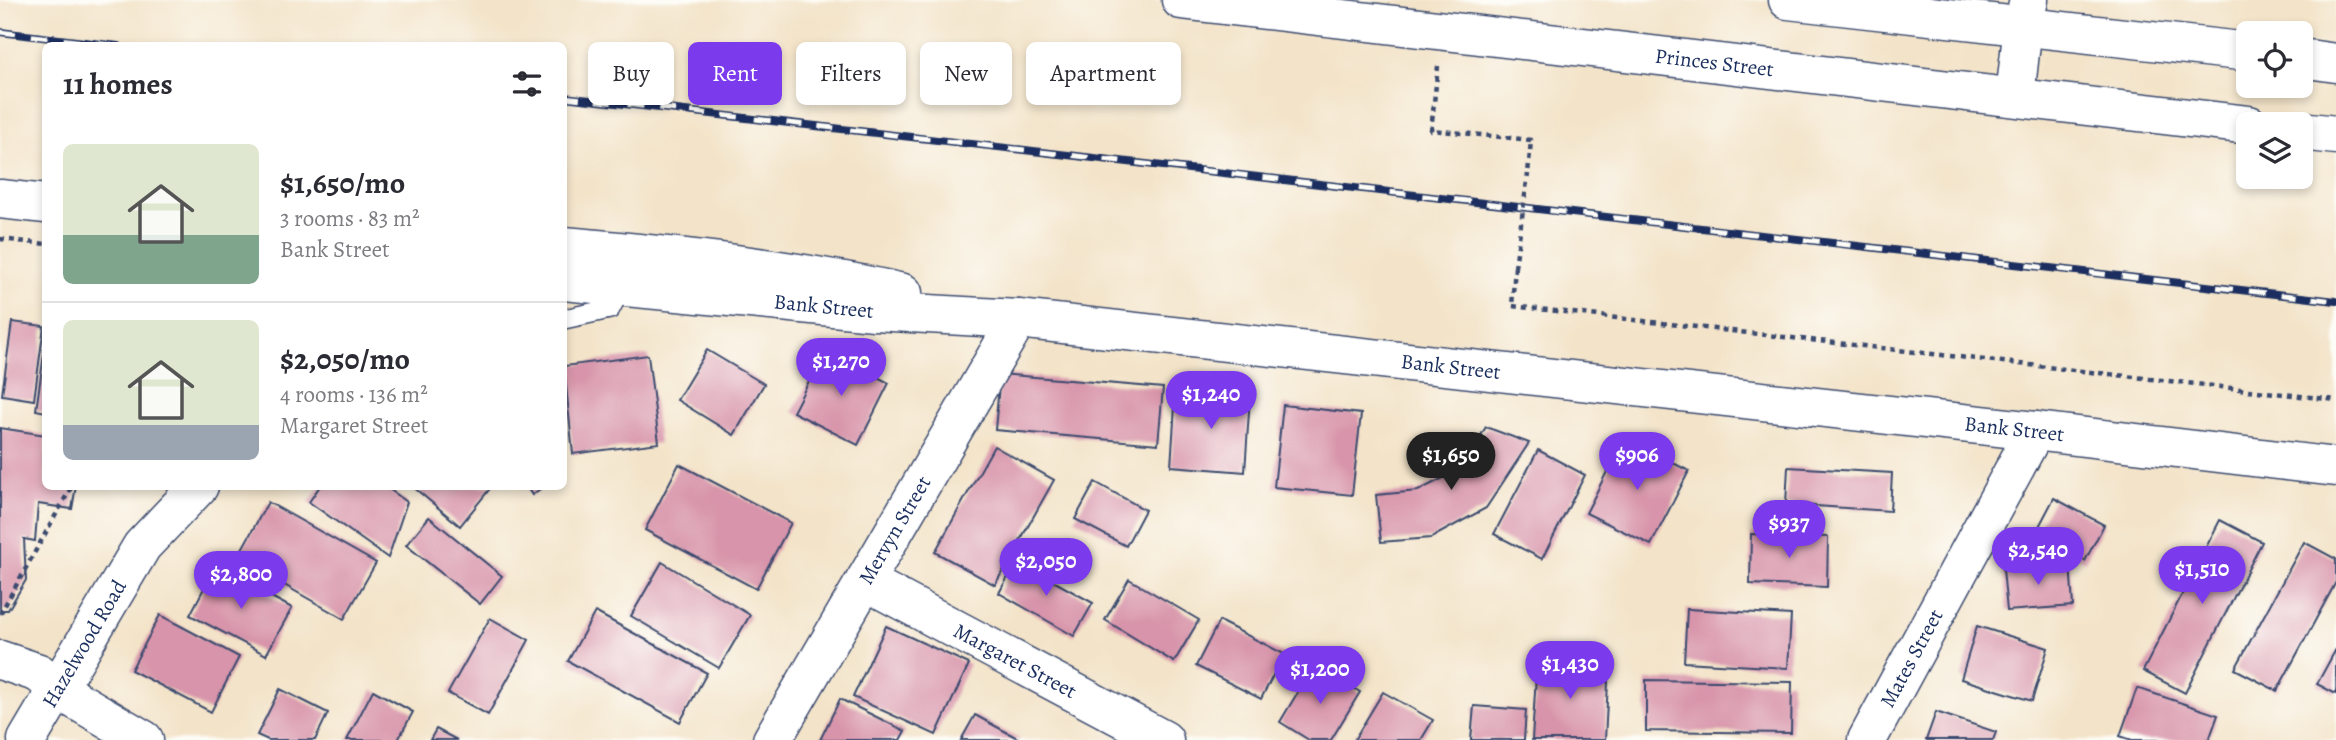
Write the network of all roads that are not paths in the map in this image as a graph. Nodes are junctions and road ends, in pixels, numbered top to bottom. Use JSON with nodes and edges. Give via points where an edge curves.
{"nodes":[{"id":1,"x":1181,"y":0,"type":"edge"},
{"id":2,"x":1788,"y":0,"type":"edge"},
{"id":3,"x":2026,"y":13,"type":"edge"},
{"id":4,"x":2236,"y":50,"type":"edge"},
{"id":5,"x":2313,"y":59,"type":"edge"},
{"id":6,"x":2336,"y":62,"type":"edge"},
{"id":7,"x":2015,"y":97,"type":"junction"},
{"id":8,"x":2236,"y":123,"type":"edge"},
{"id":9,"x":2313,"y":132,"type":"edge"},
{"id":10,"x":2336,"y":135,"type":"edge"},
{"id":11,"x":0,"y":199,"type":"edge"},
{"id":12,"x":42,"y":204,"type":"edge"},
{"id":13,"x":567,"y":246,"type":"edge"},
{"id":14,"x":567,"y":281,"type":"edge"},
{"id":15,"x":621,"y":288,"type":"junction"},
{"id":16,"x":567,"y":318,"type":"edge"},
{"id":17,"x":1018,"y":319,"type":"junction"},
{"id":18,"x":2035,"y":431,"type":"junction"},
{"id":19,"x":2336,"y":467,"type":"edge"},
{"id":20,"x":160,"y":490,"type":"edge"},
{"id":21,"x":195,"y":490,"type":"edge"},
{"id":22,"x":142,"y":546,"type":"junction"},
{"id":23,"x":865,"y":581,"type":"junction"},
{"id":24,"x":0,"y":660,"type":"edge"},
{"id":25,"x":57,"y":689,"type":"junction"},
{"id":26,"x":27,"y":740,"type":"edge"},
{"id":27,"x":144,"y":740,"type":"edge"},
{"id":28,"x":772,"y":740,"type":"edge"},
{"id":29,"x":1164,"y":740,"type":"edge"},
{"id":30,"x":1867,"y":740,"type":"edge"}],
"edges":[{"from":1,"to":7,"type":"main road","name":"Princes Street"},
{"from":2,"to":3,"type":"main road"},
{"from":3,"to":4,"type":"main road"},
{"from":3,"to":7,"type":"main road"},
{"from":5,"to":6,"type":"main road"},
{"from":7,"to":8,"type":"main road","name":"Princes Street"},
{"from":9,"to":10,"type":"main road"},
{"from":11,"to":12,"type":"main road"},
{"from":13,"to":17,"type":"main road","via":[[677,256],[850,281]]},
{"from":14,"to":15,"type":"main road","name":"Bank Street"},
{"from":15,"to":16,"type":"lane","via":[[610,309]]},
{"from":15,"to":17,"type":"main road","name":"Bank Street"},
{"from":17,"to":18,"type":"main road","name":"Bank Street"},
{"from":17,"to":23,"type":"main road","name":"Mervyn Street"},
{"from":18,"to":19,"type":"main road","name":"Bank Street"},
{"from":18,"to":30,"type":"main road","name":"Mates Street"},
{"from":20,"to":22,"type":"main road"},
{"from":21,"to":22,"type":"main road"},
{"from":22,"to":25,"type":"main road","name":"Hazelwood Road"},
{"from":23,"to":28,"type":"main road","name":"Mervyn Street"},
{"from":23,"to":29,"type":"main road","name":"Margaret Street"},
{"from":24,"to":25,"type":"main road","via":[[38,673]]},
{"from":25,"to":26,"type":"main road","name":"Hazelwood Road"},
{"from":25,"to":27,"type":"main road"}]}
